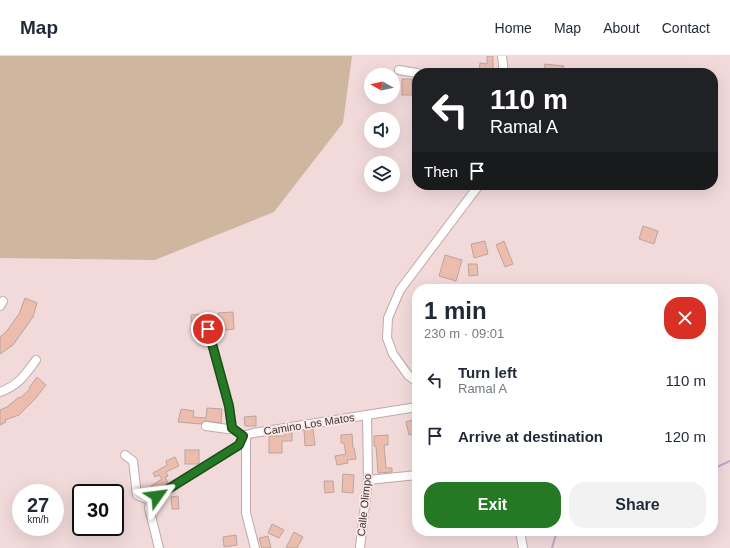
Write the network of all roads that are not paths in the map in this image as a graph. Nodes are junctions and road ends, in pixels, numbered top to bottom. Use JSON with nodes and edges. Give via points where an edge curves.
{"nodes":[{"id":1,"x":502,"y":56,"type":"edge"},
{"id":2,"x":503,"y":68,"type":"edge"},
{"id":3,"x":400,"y":70,"type":"edge"},
{"id":4,"x":412,"y":72,"type":"edge"},
{"id":5,"x":475,"y":190,"type":"edge"},
{"id":6,"x":208,"y":329,"type":"dead end"},
{"id":7,"x":36,"y":360,"type":"dead end"},
{"id":8,"x":412,"y":378,"type":"edge"},
{"id":9,"x":0,"y":392,"type":"edge"},
{"id":10,"x":412,"y":408,"type":"edge"},
{"id":11,"x":366,"y":415,"type":"junction"},
{"id":12,"x":206,"y":426,"type":"dead end"},
{"id":13,"x":232,"y":428,"type":"junction"},
{"id":14,"x":244,"y":436,"type":"junction"},
{"id":15,"x":126,"y":455,"type":"dead end"},
{"id":16,"x":412,"y":476,"type":"edge"},
{"id":17,"x":368,"y":480,"type":"junction"},
{"id":18,"x":151,"y":501,"type":"junction"},
{"id":19,"x":521,"y":536,"type":"edge"},
{"id":20,"x":360,"y":547,"type":"dead end"},
{"id":21,"x":159,"y":548,"type":"edge"},
{"id":22,"x":255,"y":548,"type":"edge"},
{"id":23,"x":524,"y":548,"type":"edge"}],
"edges":[{"from":1,"to":2,"type":"street"},
{"from":3,"to":4,"type":"street"},
{"from":5,"to":8,"type":"street","via":[[400,290],[388,318],[387,338],[393,354]]},
{"from":6,"to":13,"type":"street","via":[[229,406]]},
{"from":7,"to":9,"type":"street","via":[[23,379]]},
{"from":10,"to":11,"type":"street","name":"Camino Los Matos"},
{"from":11,"to":14,"type":"street","name":"Camino Los Matos"},
{"from":11,"to":17,"type":"street","name":"Calle Olimpo"},
{"from":12,"to":13,"type":"street"},
{"from":13,"to":14,"type":"street"},
{"from":14,"to":18,"type":"street","via":[[239,445]]},
{"from":14,"to":22,"type":"street","via":[[246,512]]},
{"from":15,"to":18,"type":"street","via":[[133,461],[137,495]]},
{"from":16,"to":17,"type":"street"},
{"from":17,"to":20,"type":"street","name":"Calle Olimpo"},
{"from":18,"to":21,"type":"street","via":[[149,508]]},
{"from":19,"to":23,"type":"street"}]}
